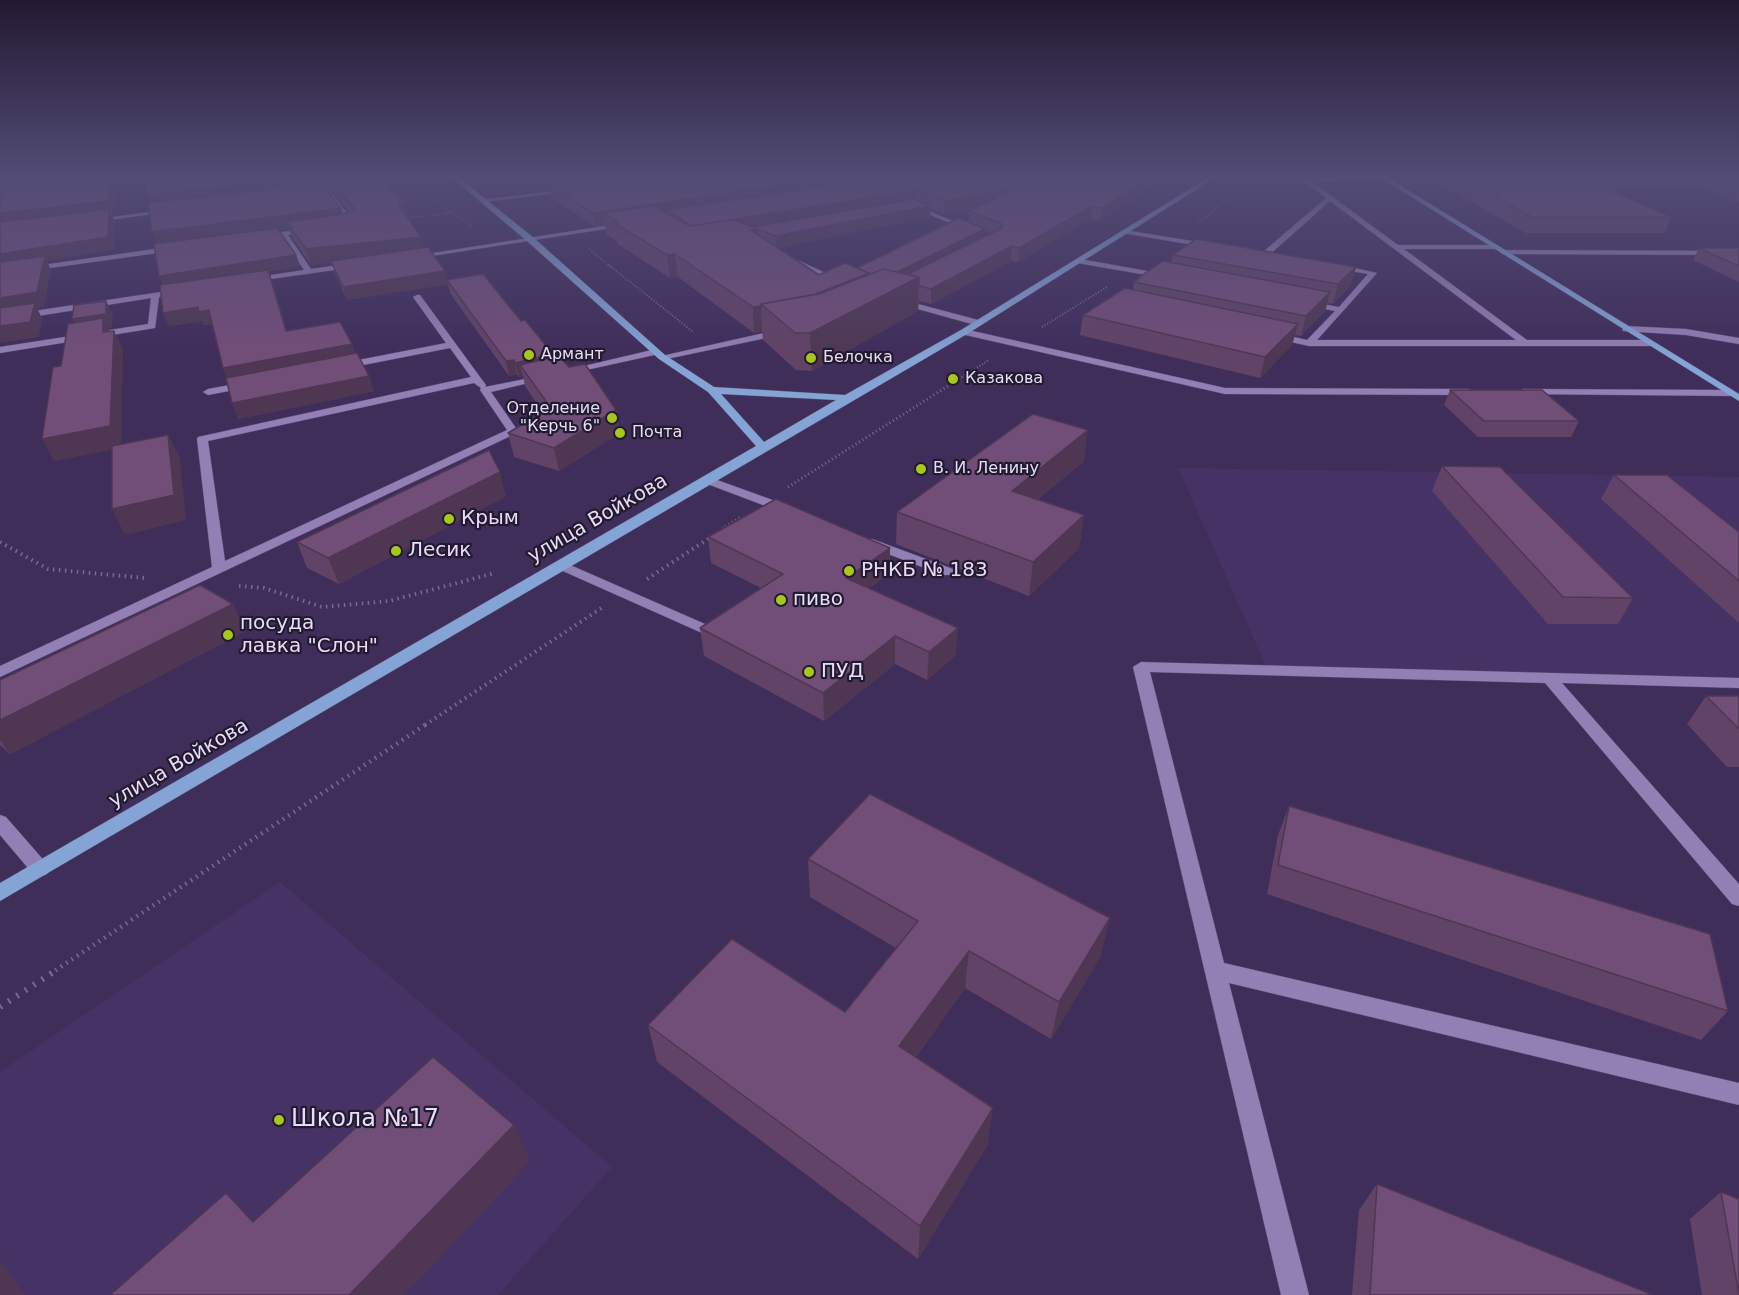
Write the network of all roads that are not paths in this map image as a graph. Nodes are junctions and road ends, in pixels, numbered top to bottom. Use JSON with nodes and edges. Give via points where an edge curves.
{"nodes":[{"id":1,"x":262,"y":236,"type":"edge"},
{"id":2,"x":286,"y":236,"type":"edge"},
{"id":3,"x":526,"y":236,"type":"edge"},
{"id":4,"x":550,"y":236,"type":"edge"},
{"id":5,"x":1117,"y":236,"type":"edge"},
{"id":6,"x":1153,"y":236,"type":"edge"},
{"id":7,"x":1285,"y":236,"type":"edge"},
{"id":8,"x":1382,"y":236,"type":"edge"},
{"id":9,"x":1477,"y":236,"type":"edge"},
{"id":10,"x":248,"y":238,"type":"edge"},
{"id":11,"x":531,"y":240,"type":"junction"},
{"id":12,"x":189,"y":247,"type":"edge"},
{"id":13,"x":1222,"y":247,"type":"edge"},
{"id":14,"x":1396,"y":247,"type":"junction"},
{"id":15,"x":1498,"y":250,"type":"junction"},
{"id":16,"x":1244,"y":251,"type":"edge"},
{"id":17,"x":1720,"y":253,"type":"junction"},
{"id":18,"x":1739,"y":253,"type":"edge"},
{"id":19,"x":1265,"y":254,"type":"junction"},
{"id":20,"x":779,"y":255,"type":"edge"},
{"id":21,"x":1276,"y":256,"type":"edge"},
{"id":22,"x":399,"y":259,"type":"edge"},
{"id":23,"x":1080,"y":261,"type":"junction"},
{"id":24,"x":1739,"y":261,"type":"edge"},
{"id":25,"x":365,"y":264,"type":"edge"},
{"id":26,"x":1330,"y":265,"type":"edge"},
{"id":27,"x":309,"y":271,"type":"junction"},
{"id":28,"x":0,"y":273,"type":"edge"},
{"id":29,"x":1169,"y":277,"type":"edge"},
{"id":30,"x":238,"y":282,"type":"edge"},
{"id":31,"x":850,"y":285,"type":"edge"},
{"id":32,"x":190,"y":290,"type":"edge"},
{"id":33,"x":155,"y":295,"type":"junction"},
{"id":34,"x":417,"y":297,"type":"dead end"},
{"id":35,"x":893,"y":300,"type":"edge"},
{"id":36,"x":1295,"y":301,"type":"edge"},
{"id":37,"x":1341,"y":310,"type":"junction"},
{"id":38,"x":0,"y":319,"type":"edge"},
{"id":39,"x":979,"y":323,"type":"junction"},
{"id":40,"x":1626,"y":329,"type":"junction"},
{"id":41,"x":792,"y":330,"type":"edge"},
{"id":42,"x":964,"y":332,"type":"junction"},
{"id":43,"x":1263,"y":334,"type":"edge"},
{"id":44,"x":1739,"y":341,"type":"edge"},
{"id":45,"x":1309,"y":343,"type":"junction"},
{"id":46,"x":1525,"y":343,"type":"junction"},
{"id":47,"x":1650,"y":343,"type":"junction"},
{"id":48,"x":452,"y":345,"type":"junction"},
{"id":49,"x":0,"y":350,"type":"edge"},
{"id":50,"x":659,"y":354,"type":"junction"},
{"id":51,"x":336,"y":368,"type":"edge"},
{"id":52,"x":255,"y":383,"type":"edge"},
{"id":53,"x":481,"y":384,"type":"junction"},
{"id":54,"x":712,"y":390,"type":"junction"},
{"id":55,"x":208,"y":392,"type":"dead end"},
{"id":56,"x":1483,"y":392,"type":"edge"},
{"id":57,"x":1507,"y":392,"type":"edge"},
{"id":58,"x":1735,"y":395,"type":"edge"},
{"id":59,"x":847,"y":398,"type":"junction"},
{"id":60,"x":763,"y":447,"type":"junction"},
{"id":61,"x":706,"y":480,"type":"junction"},
{"id":62,"x":798,"y":514,"type":"edge"},
{"id":63,"x":862,"y":539,"type":"edge"},
{"id":64,"x":561,"y":565,"type":"junction"},
{"id":65,"x":219,"y":569,"type":"junction"},
{"id":66,"x":948,"y":572,"type":"dead end"},
{"id":67,"x":716,"y":634,"type":"edge"},
{"id":68,"x":0,"y":672,"type":"edge"},
{"id":69,"x":1549,"y":678,"type":"junction"},
{"id":70,"x":1739,"y":683,"type":"edge"},
{"id":71,"x":0,"y":822,"type":"edge"},
{"id":72,"x":40,"y":869,"type":"junction"},
{"id":73,"x":0,"y":893,"type":"edge"},
{"id":74,"x":1739,"y":898,"type":"edge"},
{"id":75,"x":1215,"y":970,"type":"junction"},
{"id":76,"x":1739,"y":1094,"type":"edge"},
{"id":77,"x":1294,"y":1295,"type":"edge"}],
"edges":[{"from":1,"to":10,"type":"street"},
{"from":2,"to":27,"type":"street"},
{"from":3,"to":11,"type":"main road"},
{"from":4,"to":11,"type":"street"},
{"from":5,"to":23,"type":"main road","name":"улица Войкова"},
{"from":6,"to":13,"type":"street"},
{"from":7,"to":19,"type":"street"},
{"from":8,"to":14,"type":"street"},
{"from":9,"to":15,"type":"main road"},
{"from":11,"to":22,"type":"street"},
{"from":11,"to":50,"type":"main road"},
{"from":12,"to":28,"type":"street"},
{"from":14,"to":15,"type":"street"},
{"from":14,"to":46,"type":"street"},
{"from":15,"to":17,"type":"street"},
{"from":15,"to":40,"type":"main road"},
{"from":16,"to":19,"type":"street"},
{"from":17,"to":18,"type":"street"},
{"from":17,"to":24,"type":"street"},
{"from":19,"to":21,"type":"street"},
{"from":20,"to":31,"type":"street"},
{"from":23,"to":29,"type":"street"},
{"from":23,"to":39,"type":"main road","name":"улица Войкова"},
{"from":25,"to":27,"type":"street"},
{"from":26,"to":37,"type":"street","via":[[1373,273]]},
{"from":27,"to":30,"type":"street"},
{"from":32,"to":33,"type":"street"},
{"from":33,"to":38,"type":"street"},
{"from":33,"to":49,"type":"street","via":[[152,326]]},
{"from":34,"to":48,"type":"street"},
{"from":35,"to":39,"type":"street"},
{"from":36,"to":37,"type":"street"},
{"from":37,"to":45,"type":"street"},
{"from":39,"to":42,"type":"main road","name":"улица Войкова"},
{"from":40,"to":44,"type":"street","via":[[1686,332]]},
{"from":40,"to":47,"type":"main road"},
{"from":41,"to":50,"type":"street"},
{"from":42,"to":56,"type":"street","via":[[1225,391]]},
{"from":42,"to":59,"type":"main road","name":"улица Войкова"},
{"from":43,"to":45,"type":"street"},
{"from":45,"to":46,"type":"street"},
{"from":46,"to":47,"type":"street"},
{"from":47,"to":58,"type":"main road"},
{"from":48,"to":51,"type":"street"},
{"from":48,"to":53,"type":"street"},
{"from":50,"to":53,"type":"street"},
{"from":50,"to":54,"type":"main road"},
{"from":52,"to":55,"type":"street"},
{"from":53,"to":65,"type":"street","via":[[513,431]]},
{"from":53,"to":65,"type":"street","via":[[202,439]]},
{"from":54,"to":59,"type":"main road"},
{"from":54,"to":60,"type":"main road"},
{"from":57,"to":58,"type":"street"},
{"from":59,"to":60,"type":"main road","name":"улица Войкова"},
{"from":60,"to":61,"type":"main road","name":"улица Войкова"},
{"from":61,"to":62,"type":"street"},
{"from":61,"to":64,"type":"main road","name":"улица Войкова"},
{"from":63,"to":66,"type":"street"},
{"from":64,"to":67,"type":"street"},
{"from":64,"to":72,"type":"main road","name":"улица Войкова"},
{"from":65,"to":68,"type":"street"},
{"from":69,"to":70,"type":"street"},
{"from":69,"to":74,"type":"street"},
{"from":69,"to":75,"type":"street","via":[[1141,667]]},
{"from":71,"to":72,"type":"street"},
{"from":72,"to":73,"type":"main road","name":"улица Войкова"},
{"from":75,"to":76,"type":"street"},
{"from":75,"to":77,"type":"street"}]}
